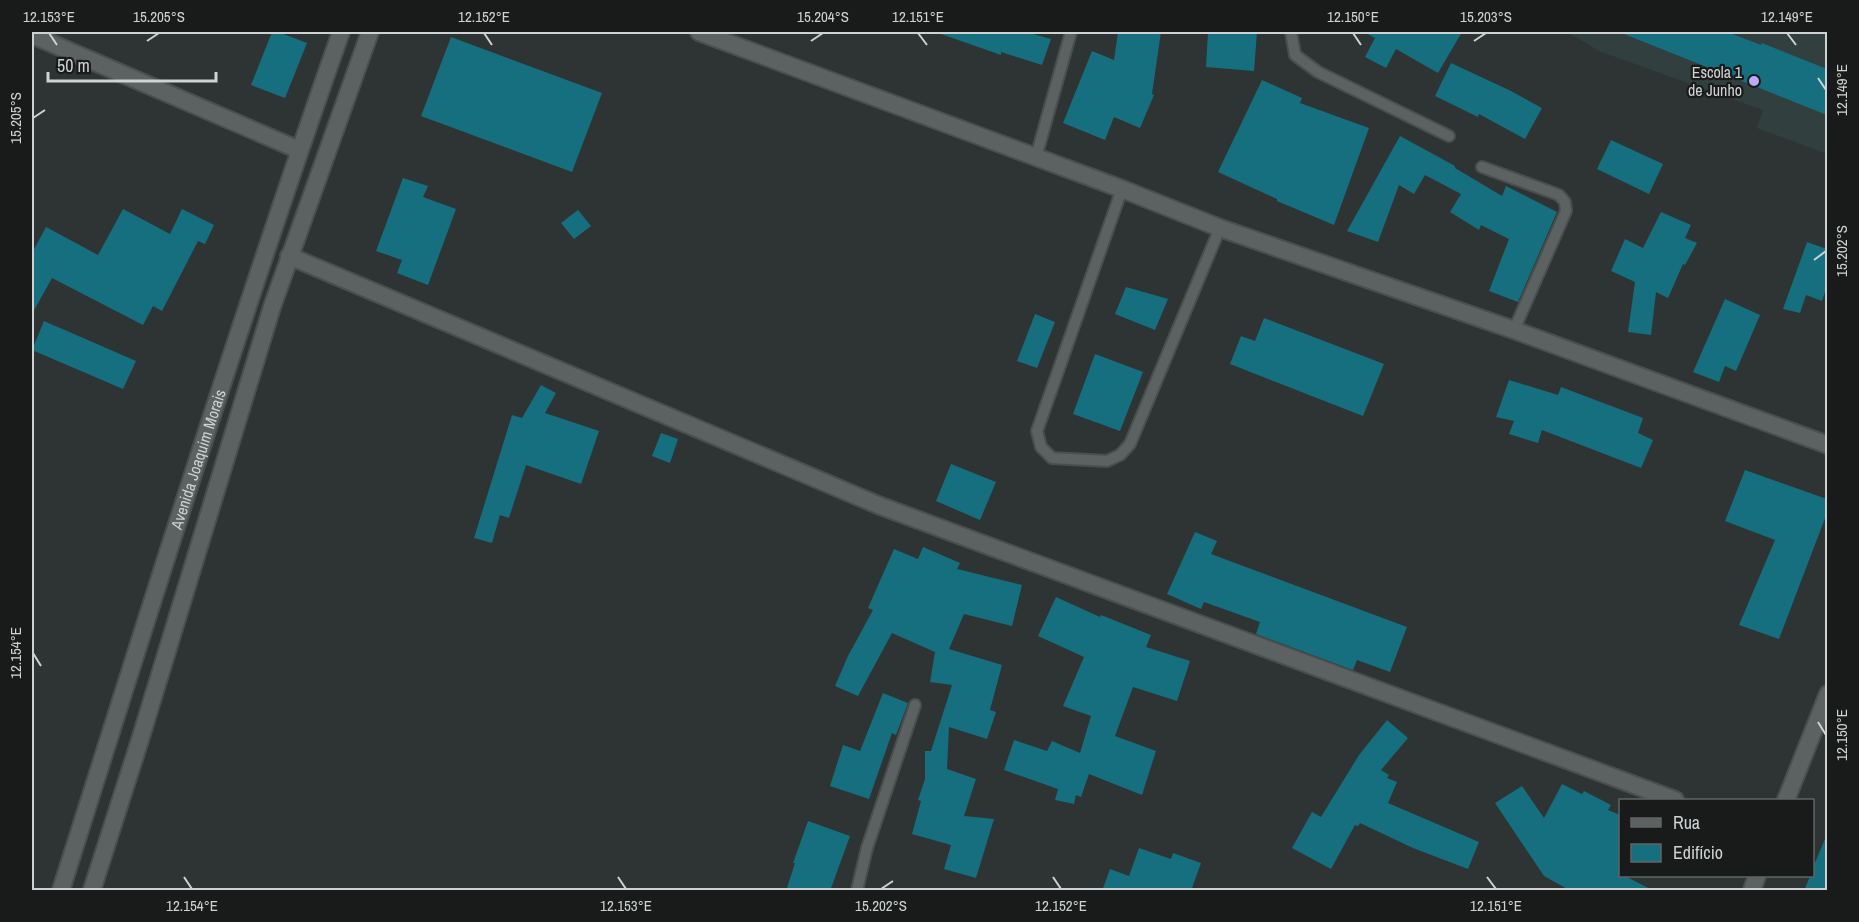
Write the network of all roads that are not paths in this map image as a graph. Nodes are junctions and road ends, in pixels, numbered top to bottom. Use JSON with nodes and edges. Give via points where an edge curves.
{"nodes":[{"id":1,"x":341,"y":32,"type":"edge"},
{"id":2,"x":370,"y":32,"type":"edge"},
{"id":3,"x":699,"y":32,"type":"edge"},
{"id":4,"x":1071,"y":32,"type":"edge"},
{"id":5,"x":1291,"y":32,"type":"edge"},
{"id":6,"x":32,"y":35,"type":"edge"},
{"id":7,"x":1449,"y":136,"type":"dead end"},
{"id":8,"x":299,"y":150,"type":"junction"},
{"id":9,"x":1036,"y":157,"type":"junction"},
{"id":10,"x":1482,"y":167,"type":"dead end"},
{"id":11,"x":1122,"y":189,"type":"junction"},
{"id":12,"x":1220,"y":228,"type":"junction"},
{"id":13,"x":289,"y":256,"type":"junction"},
{"id":14,"x":1514,"y":330,"type":"junction"},
{"id":15,"x":1827,"y":445,"type":"edge"},
{"id":16,"x":1827,"y":694,"type":"edge"},
{"id":17,"x":915,"y":705,"type":"dead end"},
{"id":18,"x":1670,"y":799,"type":"edge"},
{"id":19,"x":1787,"y":799,"type":"edge"},
{"id":20,"x":61,"y":891,"type":"edge"},
{"id":21,"x":92,"y":891,"type":"edge"},
{"id":22,"x":857,"y":891,"type":"edge"}],
"edges":[{"from":1,"to":8,"type":"street","name":"Avenida Joaquim Morais"},
{"from":2,"to":13,"type":"street","name":"Avenida Joaquim Morais"},
{"from":3,"to":9,"type":"street"},
{"from":4,"to":9,"type":"lane"},
{"from":5,"to":7,"type":"lane","via":[[1295,55],[1318,72]]},
{"from":6,"to":8,"type":"street"},
{"from":8,"to":20,"type":"street","name":"Avenida Joaquim Morais"},
{"from":9,"to":11,"type":"street"},
{"from":10,"to":14,"type":"lane","via":[[1559,195],[1565,202],[1566,211]]},
{"from":11,"to":12,"type":"street"},
{"from":11,"to":12,"type":"lane","via":[[1037,431],[1041,447],[1052,458],[1107,461],[1130,444]]},
{"from":12,"to":14,"type":"street"},
{"from":13,"to":18,"type":"street","via":[[878,505]]},
{"from":13,"to":21,"type":"street","name":"Avenida Joaquim Morais"},
{"from":14,"to":15,"type":"street"},
{"from":16,"to":19,"type":"street"},
{"from":17,"to":22,"type":"lane","via":[[867,848]]}]}
